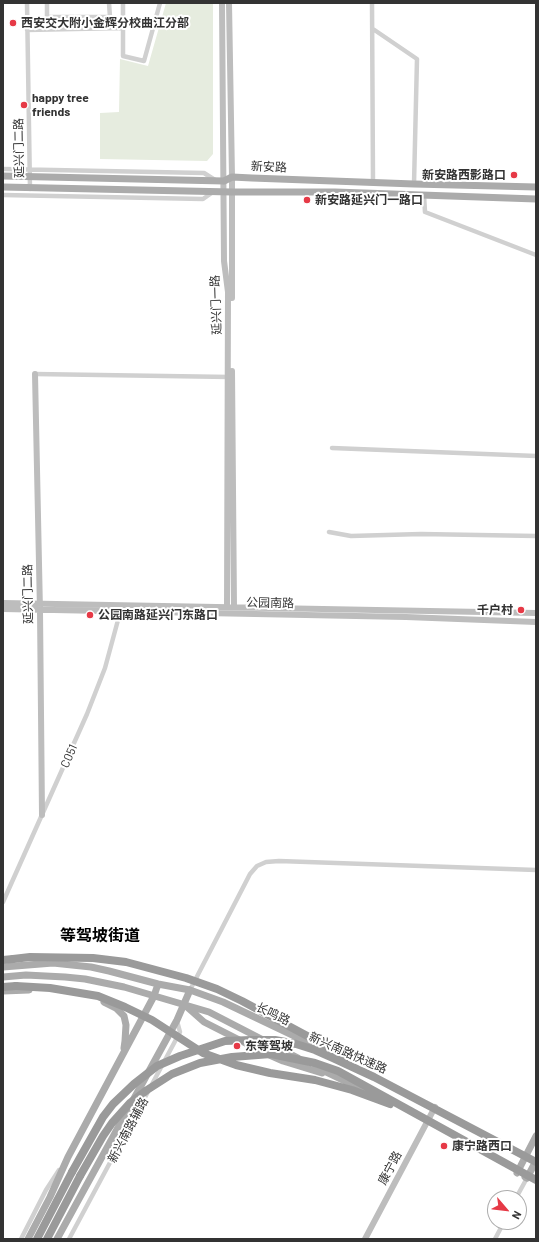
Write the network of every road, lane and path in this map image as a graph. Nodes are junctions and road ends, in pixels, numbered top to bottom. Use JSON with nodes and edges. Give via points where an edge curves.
{"nodes":[{"id":1,"x":27,"y":3,"type":"edge"},
{"id":2,"x":47,"y":3,"type":"edge"},
{"id":3,"x":109,"y":3,"type":"edge"},
{"id":4,"x":123,"y":3,"type":"edge"},
{"id":5,"x":160,"y":3,"type":"edge"},
{"id":6,"x":222,"y":3,"type":"edge"},
{"id":7,"x":229,"y":3,"type":"edge"},
{"id":8,"x":372,"y":3,"type":"edge"},
{"id":9,"x":123,"y":28,"type":"junction"},
{"id":10,"x":373,"y":29,"type":"junction"},
{"id":11,"x":27,"y":30,"type":"junction"},
{"id":12,"x":3,"y":169,"type":"edge"},
{"id":13,"x":30,"y":173,"type":"junction"},
{"id":14,"x":3,"y":176,"type":"edge"},
{"id":15,"x":232,"y":177,"type":"junction"},
{"id":16,"x":224,"y":181,"type":"junction"},
{"id":17,"x":373,"y":182,"type":"junction"},
{"id":18,"x":414,"y":184,"type":"junction"},
{"id":19,"x":3,"y":187,"type":"edge"},
{"id":20,"x":30,"y":187,"type":"junction"},
{"id":21,"x":536,"y":187,"type":"edge"},
{"id":22,"x":214,"y":191,"type":"junction"},
{"id":23,"x":224,"y":191,"type":"junction"},
{"id":24,"x":232,"y":192,"type":"junction"},
{"id":25,"x":3,"y":195,"type":"edge"},
{"id":26,"x":424,"y":195,"type":"junction"},
{"id":27,"x":30,"y":196,"type":"junction"},
{"id":28,"x":536,"y":199,"type":"edge"},
{"id":29,"x":536,"y":255,"type":"edge"},
{"id":30,"x":35,"y":374,"type":"joint"},
{"id":31,"x":230,"y":377,"type":"junction"},
{"id":32,"x":332,"y":448,"type":"dead end"},
{"id":33,"x":536,"y":456,"type":"edge"},
{"id":34,"x":329,"y":532,"type":"dead end"},
{"id":35,"x":536,"y":536,"type":"edge"},
{"id":36,"x":3,"y":603,"type":"edge"},
{"id":37,"x":39,"y":603,"type":"junction"},
{"id":38,"x":230,"y":607,"type":"junction"},
{"id":39,"x":122,"y":608,"type":"junction"},
{"id":40,"x":3,"y":609,"type":"edge"},
{"id":41,"x":40,"y":611,"type":"junction"},
{"id":42,"x":536,"y":613,"type":"edge"},
{"id":43,"x":536,"y":622,"type":"edge"},
{"id":44,"x":42,"y":815,"type":"junction"},
{"id":45,"x":536,"y":870,"type":"edge"},
{"id":46,"x":3,"y":902,"type":"edge"},
{"id":47,"x":3,"y":960,"type":"edge"},
{"id":48,"x":3,"y":967,"type":"edge"},
{"id":49,"x":3,"y":977,"type":"edge"},
{"id":50,"x":158,"y":984,"type":"junction"},
{"id":51,"x":3,"y":987,"type":"edge"},
{"id":52,"x":190,"y":990,"type":"junction"},
{"id":53,"x":3,"y":991,"type":"edge"},
{"id":54,"x":154,"y":996,"type":"junction"},
{"id":55,"x":184,"y":1004,"type":"junction"},
{"id":56,"x":177,"y":1020,"type":"junction"},
{"id":57,"x":122,"y":1056,"type":"junction"},
{"id":58,"x":374,"y":1077,"type":"junction"},
{"id":59,"x":343,"y":1080,"type":"junction"},
{"id":60,"x":436,"y":1107,"type":"junction"},
{"id":61,"x":416,"y":1114,"type":"junction"},
{"id":62,"x":426,"y":1124,"type":"junction"},
{"id":63,"x":536,"y":1136,"type":"edge"},
{"id":64,"x":106,"y":1150,"type":"junction"},
{"id":65,"x":526,"y":1154,"type":"junction"},
{"id":66,"x":68,"y":1157,"type":"junction"},
{"id":67,"x":536,"y":1160,"type":"edge"},
{"id":68,"x":517,"y":1173,"type":"junction"},
{"id":69,"x":76,"y":1174,"type":"junction"},
{"id":70,"x":527,"y":1178,"type":"junction"},
{"id":71,"x":536,"y":1179,"type":"edge"},
{"id":72,"x":536,"y":1183,"type":"edge"},
{"id":73,"x":520,"y":1190,"type":"edge"},
{"id":74,"x":500,"y":1230,"type":"edge"},
{"id":75,"x":21,"y":1239,"type":"edge"},
{"id":76,"x":28,"y":1239,"type":"edge"},
{"id":77,"x":37,"y":1239,"type":"edge"},
{"id":78,"x":46,"y":1239,"type":"edge"},
{"id":79,"x":57,"y":1239,"type":"edge"},
{"id":80,"x":62,"y":1239,"type":"edge"},
{"id":81,"x":69,"y":1239,"type":"edge"},
{"id":82,"x":365,"y":1239,"type":"edge"},
{"id":83,"x":495,"y":1239,"type":"edge"}],
"edges":[{"from":1,"to":11,"type":"street","name":"延兴门二路"},
{"from":2,"to":3,"type":"street","via":[[47,17],[110,16]]},
{"from":4,"to":9,"type":"street"},
{"from":5,"to":9,"type":"street","via":[[144,61],[123,56]]},
{"from":6,"to":16,"type":"street","name":"延兴门一路"},
{"from":7,"to":15,"type":"street","name":"延兴门一路"},
{"from":8,"to":10,"type":"street"},
{"from":9,"to":11,"type":"street"},
{"from":10,"to":17,"type":"street"},
{"from":10,"to":18,"type":"street","via":[[417,59]]},
{"from":11,"to":13,"type":"street","name":"延兴门二路"},
{"from":12,"to":13,"type":"street"},
{"from":13,"to":14,"type":"main road","name":"新安路"},
{"from":13,"to":16,"type":"main road","name":"新安路"},
{"from":13,"to":20,"type":"street","name":"延兴门二路"},
{"from":15,"to":16,"type":"main road","name":"新安路"},
{"from":15,"to":17,"type":"main road","name":"新安路"},
{"from":15,"to":24,"type":"street","name":"延兴门一路"},
{"from":16,"to":23,"type":"street","name":"延兴门一路"},
{"from":17,"to":18,"type":"main road","name":"新安路"},
{"from":18,"to":21,"type":"main road","name":"新安路"},
{"from":19,"to":20,"type":"main road","name":"新安路"},
{"from":20,"to":22,"type":"main road","name":"新安路"},
{"from":20,"to":27,"type":"street","name":"延兴门二路"},
{"from":22,"to":23,"type":"main road","name":"新安路"},
{"from":22,"to":27,"type":"street","via":[[203,199]]},
{"from":23,"to":24,"type":"main road","name":"新安路"},
{"from":23,"to":31,"type":"street","name":"延兴门一路","via":[[224,261],[228,292]]},
{"from":24,"to":26,"type":"main road","name":"新安路"},
{"from":24,"to":31,"type":"street","name":"延兴门一路"},
{"from":25,"to":27,"type":"street"},
{"from":26,"to":28,"type":"main road","name":"新安路"},
{"from":26,"to":29,"type":"street","via":[[425,212]]},
{"from":30,"to":31,"type":"street"},
{"from":30,"to":37,"type":"street","name":"延兴门二路"},
{"from":31,"to":38,"type":"street","name":"延兴门一路"},
{"from":32,"to":33,"type":"street"},
{"from":34,"to":35,"type":"street","via":[[352,536]]},
{"from":36,"to":37,"type":"street","name":"公园南路"},
{"from":37,"to":39,"type":"street","name":"公园南路"},
{"from":37,"to":41,"type":"street","name":"延兴门二路"},
{"from":38,"to":39,"type":"street","name":"公园南路"},
{"from":38,"to":42,"type":"street","name":"公园南路"},
{"from":39,"to":41,"type":"street","name":"公园南路"},
{"from":39,"to":43,"type":"street","name":"公园南路"},
{"from":39,"to":44,"type":"street","name":"C051","via":[[105,668]]},
{"from":40,"to":41,"type":"street","name":"公园南路"},
{"from":41,"to":44,"type":"street","name":"延兴门二路"},
{"from":44,"to":46,"type":"street","name":"C051"},
{"from":45,"to":52,"type":"street","via":[[266,862],[257,866],[250,874]]},
{"from":47,"to":58,"type":"highway","bridge":true,"via":[[30,957],[93,958],[126,962],[186,978],[242,1001],[326,1046]]},
{"from":48,"to":50,"type":"main road","name":"长鸣路","via":[[53,963],[72,965],[109,970]]},
{"from":49,"to":54,"type":"main road","via":[[42,975],[85,979]]},
{"from":50,"to":52,"type":"main road","name":"长鸣路"},
{"from":50,"to":54,"type":"main road"},
{"from":51,"to":61,"type":"highway","bridge":true,"via":[[50,988],[98,996],[152,1020],[203,1053],[236,1065],[316,1080],[352,1090]]},
{"from":52,"to":55,"type":"main road"},
{"from":52,"to":60,"type":"main road","name":"长鸣路","via":[[223,1002],[354,1064]]},
{"from":53,"to":57,"type":"main road","via":[[52,991],[74,994],[96,999],[116,1008],[124,1016],[126,1025],[126,1041]]},
{"from":54,"to":55,"type":"main road"},
{"from":54,"to":57,"type":"main road"},
{"from":55,"to":56,"type":"main road"},
{"from":55,"to":59,"type":"main road","via":[[209,1012]]},
{"from":55,"to":59,"type":"main road","via":[[204,1022],[265,1053]]},
{"from":56,"to":64,"type":"main road"},
{"from":56,"to":81,"type":"street","name":"新兴南路辅路","via":[[180,1032]]},
{"from":57,"to":66,"type":"main road"},
{"from":58,"to":67,"type":"highway","name":"新兴南路快速路","bridge":true},
{"from":58,"to":69,"type":"highway","name":"新兴南路快速路","bridge":true,"via":[[315,1050],[275,1040],[225,1041],[197,1049],[157,1066],[112,1104],[103,1117]]},
{"from":59,"to":62,"type":"main road"},
{"from":60,"to":62,"type":"street","name":"康宁路"},
{"from":60,"to":65,"type":"main road","name":"长鸣路"},
{"from":61,"to":69,"type":"highway","name":"新兴南路快速路","bridge":true,"via":[[338,1071],[315,1063],[271,1054],[226,1058],[200,1063],[172,1074],[130,1103],[102,1136]]},
{"from":61,"to":71,"type":"highway","name":"新兴南路快速路","bridge":true},
{"from":62,"to":68,"type":"main road"},
{"from":62,"to":82,"type":"street","name":"康宁路"},
{"from":63,"to":65,"type":"main road"},
{"from":64,"to":79,"type":"main road"},
{"from":64,"to":80,"type":"main road"},
{"from":65,"to":67,"type":"main road","name":"长鸣路"},
{"from":65,"to":68,"type":"main road"},
{"from":66,"to":75,"type":"street","via":[[46,1190]]},
{"from":66,"to":76,"type":"main road"},
{"from":67,"to":70,"type":"main road"},
{"from":68,"to":70,"type":"main road"},
{"from":69,"to":77,"type":"highway","name":"新兴南路快速路"},
{"from":69,"to":78,"type":"highway","name":"新兴南路快速路"},
{"from":70,"to":71,"type":"street"},
{"from":70,"to":72,"type":"street"},
{"from":70,"to":73,"type":"street"},
{"from":74,"to":83,"type":"street"}]}
